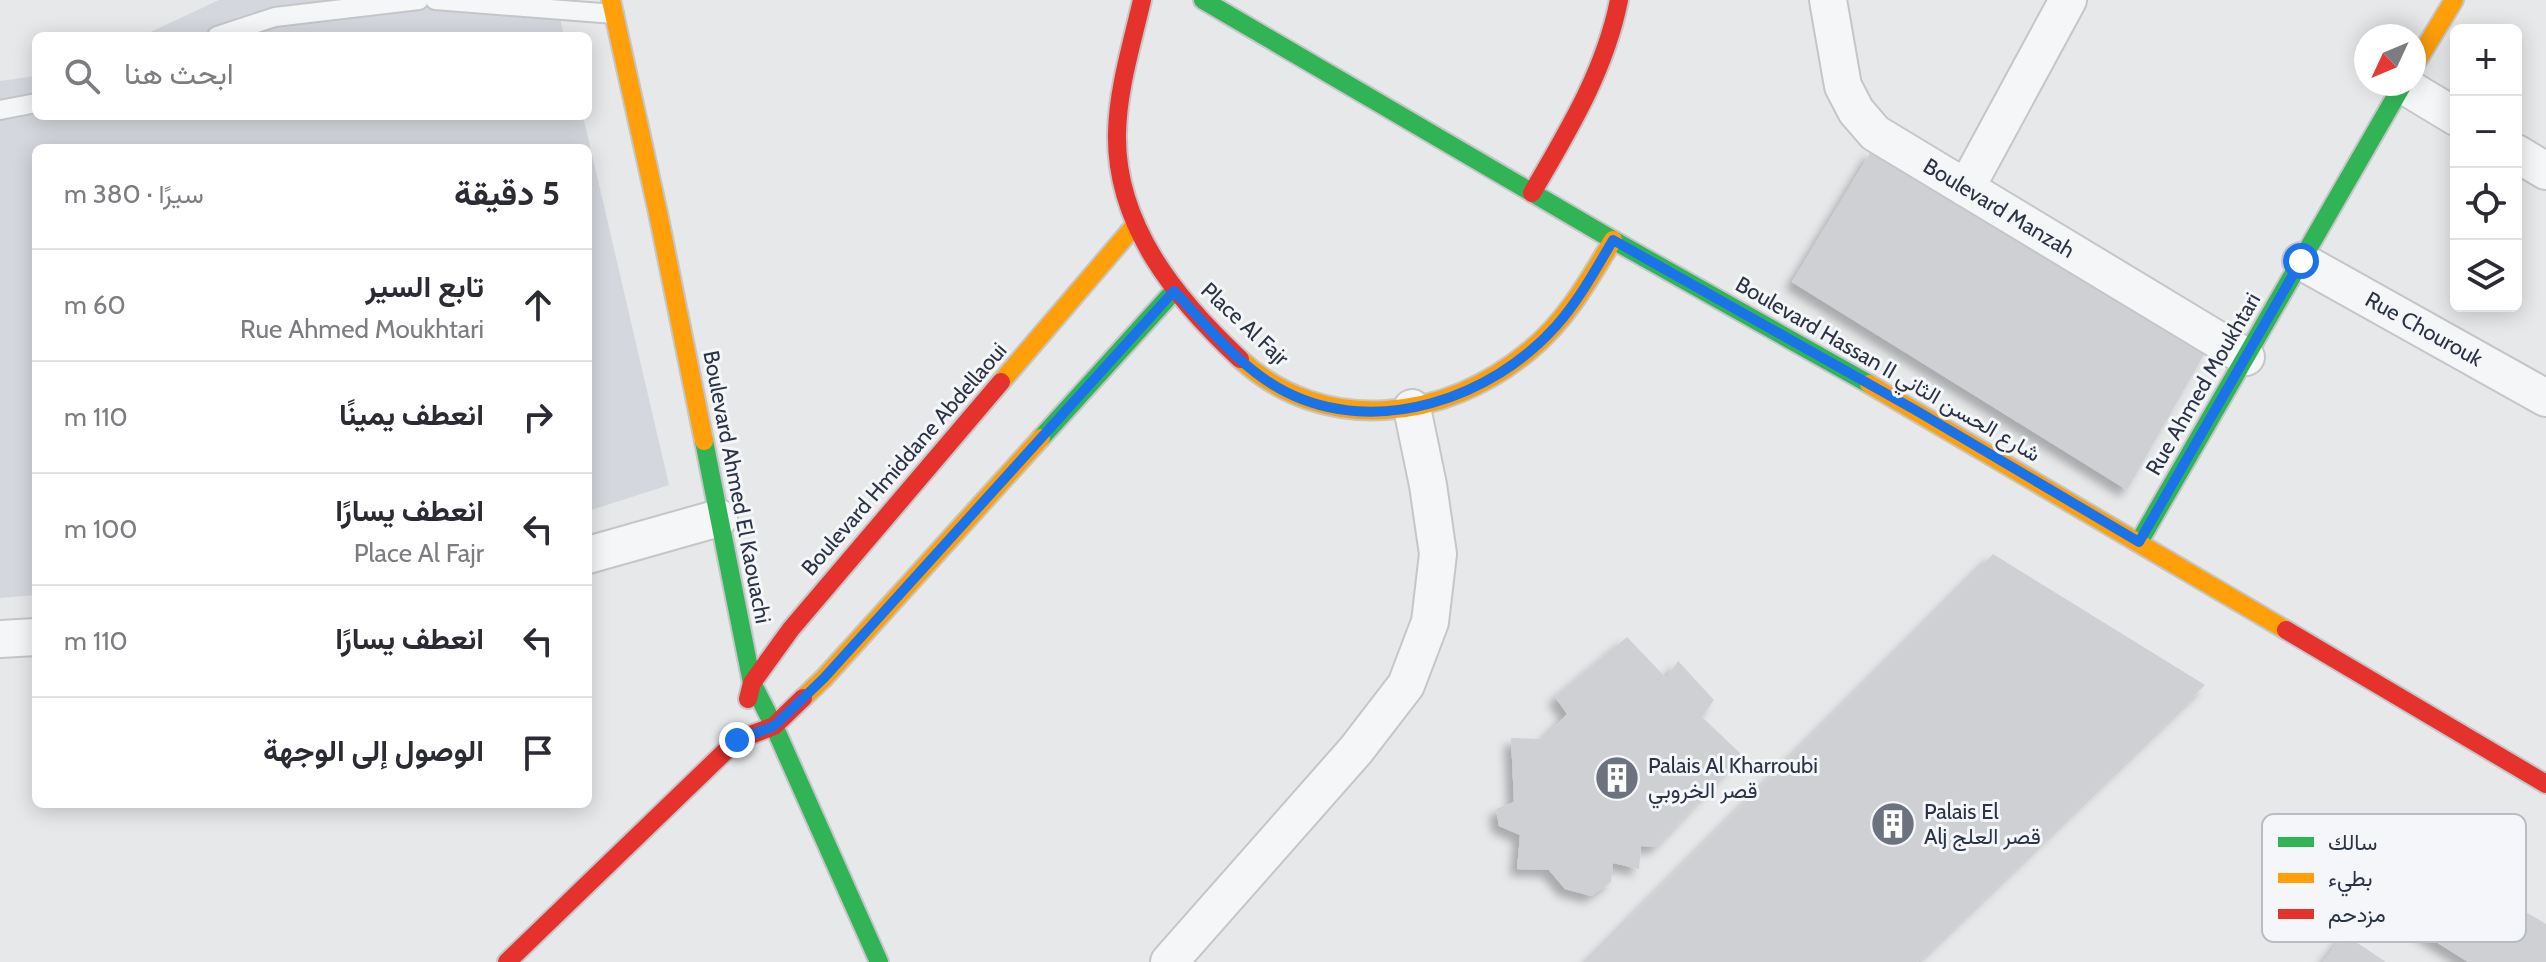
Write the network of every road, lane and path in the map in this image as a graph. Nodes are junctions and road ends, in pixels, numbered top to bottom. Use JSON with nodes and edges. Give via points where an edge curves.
{"nodes":[{"id":1,"x":419,"y":0,"type":"edge"},
{"id":2,"x":435,"y":0,"type":"edge"},
{"id":3,"x":1142,"y":0,"type":"edge"},
{"id":4,"x":1203,"y":0,"type":"edge"},
{"id":5,"x":1619,"y":0,"type":"edge"},
{"id":6,"x":1828,"y":0,"type":"edge"},
{"id":7,"x":2068,"y":0,"type":"edge"},
{"id":8,"x":2454,"y":0,"type":"edge"},
{"id":9,"x":613,"y":7,"type":"edge"},
{"id":10,"x":229,"y":32,"type":"edge"},
{"id":11,"x":2426,"y":46,"type":"edge"},
{"id":12,"x":2426,"y":93,"type":"edge"},
{"id":13,"x":2397,"y":96,"type":"edge"},
{"id":14,"x":32,"y":104,"type":"edge"},
{"id":15,"x":0,"y":110,"type":"edge"},
{"id":16,"x":2450,"y":112,"type":"edge"},
{"id":17,"x":2522,"y":157,"type":"edge"},
{"id":18,"x":2546,"y":171,"type":"edge"},
{"id":19,"x":1966,"y":188,"type":"junction"},
{"id":20,"x":1532,"y":193,"type":"junction"},
{"id":21,"x":1136,"y":224,"type":"junction"},
{"id":22,"x":1613,"y":240,"type":"junction"},
{"id":23,"x":2301,"y":261,"type":"junction"},
{"id":24,"x":1174,"y":291,"type":"junction"},
{"id":25,"x":2246,"y":357,"type":"junction"},
{"id":26,"x":2546,"y":398,"type":"edge"},
{"id":27,"x":1412,"y":408,"type":"junction"},
{"id":28,"x":719,"y":518,"type":"junction"},
{"id":29,"x":2139,"y":542,"type":"junction"},
{"id":30,"x":592,"y":554,"type":"edge"},
{"id":31,"x":32,"y":637,"type":"edge"},
{"id":32,"x":0,"y":639,"type":"edge"},
{"id":33,"x":752,"y":683,"type":"junction"},
{"id":34,"x":774,"y":726,"type":"junction"},
{"id":35,"x":737,"y":740,"type":"junction"},
{"id":36,"x":2546,"y":784,"type":"edge"},
{"id":37,"x":507,"y":962,"type":"edge"},
{"id":38,"x":879,"y":962,"type":"edge"},
{"id":39,"x":1169,"y":962,"type":"edge"}],
"edges":[{"from":1,"to":10,"type":"lane","via":[[275,17]]},
{"from":2,"to":9,"type":"lane"},
{"from":3,"to":21,"type":"street","name":"Place Al Fajr","via":[[1118,119],[1121,176]]},
{"from":4,"to":20,"type":"street","name":"Boulevard Hassan II شارع الحسن الثاني"},
{"from":5,"to":20,"type":"street","via":[[1615,29],[1590,93]]},
{"from":6,"to":19,"type":"street","name":"Boulevard Manzah","via":[[1843,86],[1856,111],[1875,133]]},
{"from":7,"to":19,"type":"street"},
{"from":8,"to":11,"type":"street","name":"Rue Ahmed Moukhtari"},
{"from":9,"to":28,"type":"street","name":"Boulevard Ahmed El Kaouachi"},
{"from":12,"to":16,"type":"street"},
{"from":13,"to":23,"type":"street","name":"Rue Ahmed Moukhtari"},
{"from":14,"to":15,"type":"lane"},
{"from":17,"to":18,"type":"street"},
{"from":19,"to":25,"type":"street","name":"Boulevard Manzah"},
{"from":20,"to":22,"type":"street","name":"Boulevard Hassan II شارع الحسن الثاني"},
{"from":21,"to":24,"type":"street","name":"Place Al Fajr"},
{"from":21,"to":33,"type":"street","name":"Boulevard Hmiddane Abdellaoui","via":[[791,629]]},
{"from":22,"to":27,"type":"street","name":"Place Al Fajr","via":[[1557,325],[1518,361],[1474,387]]},
{"from":22,"to":29,"type":"street","name":"Boulevard Hassan II شارع الحسن الثاني"},
{"from":23,"to":25,"type":"street","name":"Rue Ahmed Moukhtari"},
{"from":23,"to":26,"type":"street","name":"Rue Chourouk"},
{"from":24,"to":27,"type":"street","name":"Place Al Fajr","via":[[1240,358],[1286,392],[1341,410]]},
{"from":24,"to":34,"type":"street","via":[[824,678]]},
{"from":25,"to":29,"type":"street","name":"Rue Ahmed Moukhtari"},
{"from":27,"to":39,"type":"street","via":[[1438,554],[1430,622],[1406,685],[1356,750]]},
{"from":28,"to":30,"type":"street"},
{"from":28,"to":33,"type":"street","name":"Boulevard Ahmed El Kaouachi"},
{"from":29,"to":36,"type":"street","name":"Boulevard Hassan II شارع الحسن الثاني"},
{"from":31,"to":32,"type":"street"},
{"from":33,"to":34,"type":"street","name":"Boulevard Ahmed El Kaouachi"},
{"from":33,"to":35,"type":"street","name":"Boulevard Hmiddane Abdellaoui"},
{"from":34,"to":35,"type":"street"},
{"from":34,"to":38,"type":"street","name":"Boulevard Ahmed El Kaouachi"},
{"from":35,"to":37,"type":"street"}]}
